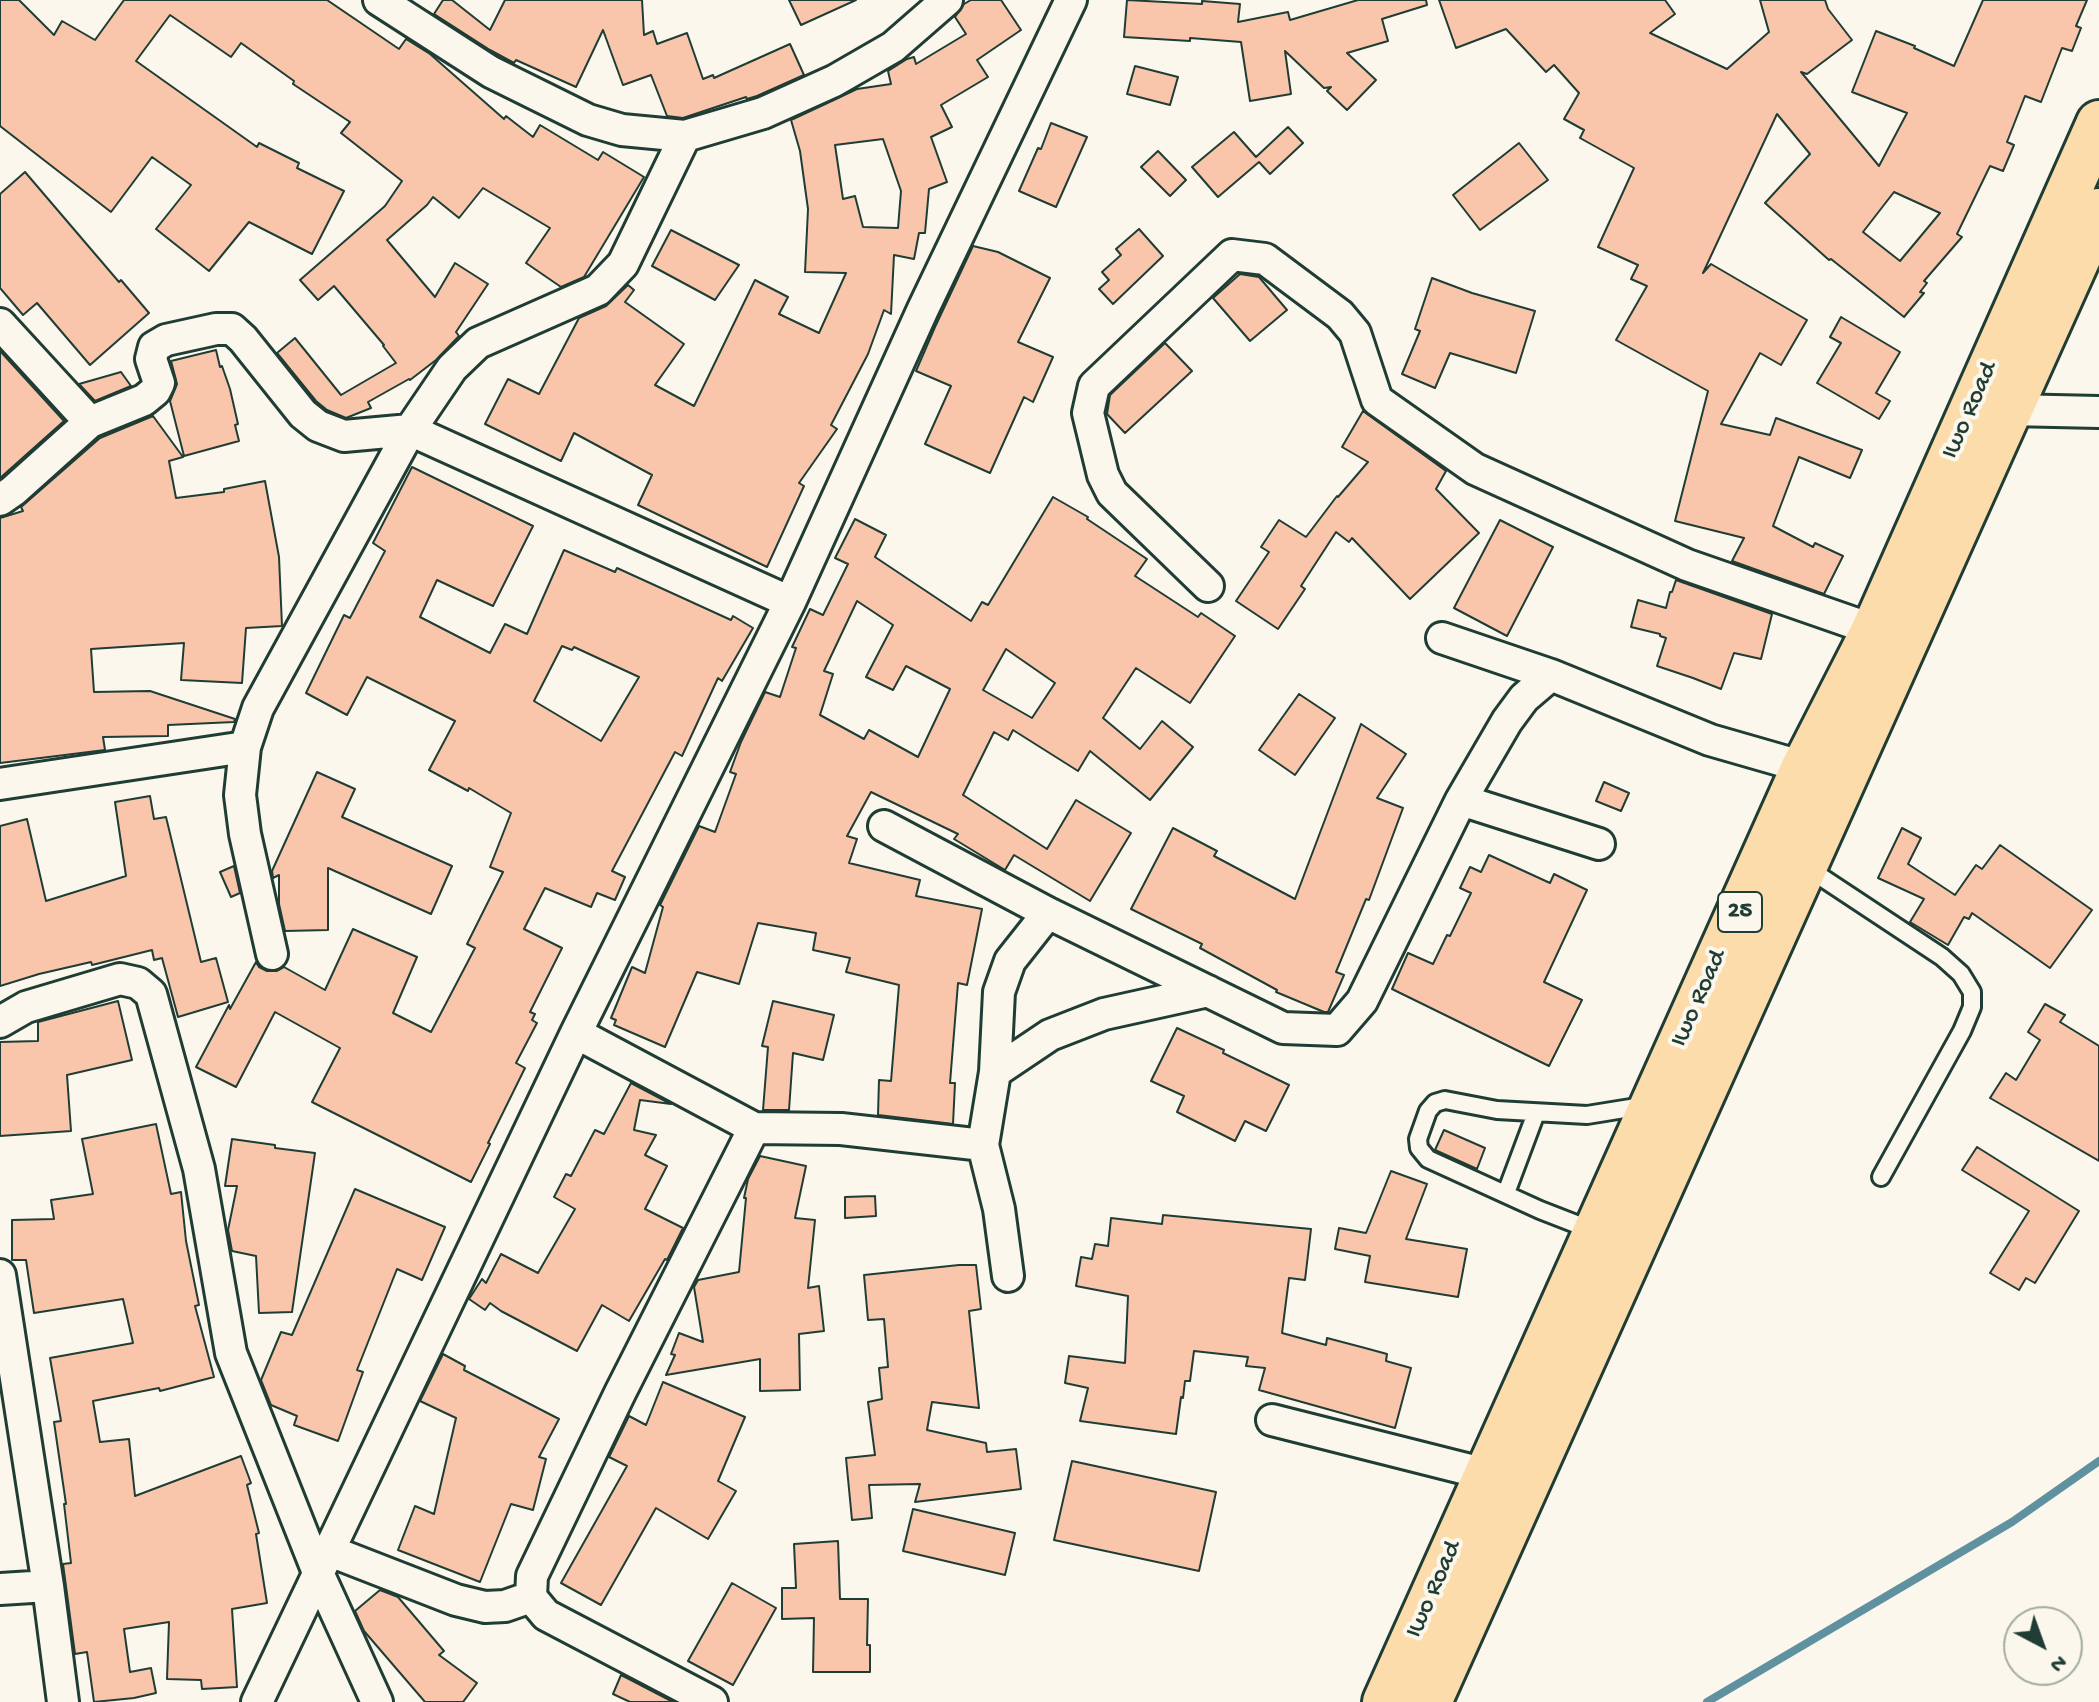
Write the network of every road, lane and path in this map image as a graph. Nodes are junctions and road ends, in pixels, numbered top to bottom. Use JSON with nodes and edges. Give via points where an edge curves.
{"nodes":[{"id":1,"x":379,"y":0,"type":"edge"},
{"id":2,"x":947,"y":0,"type":"edge"},
{"id":3,"x":1071,"y":0,"type":"edge"},
{"id":4,"x":2099,"y":123,"type":"edge"},
{"id":5,"x":685,"y":136,"type":"junction"},
{"id":6,"x":2099,"y":211,"type":"edge"},
{"id":7,"x":0,"y":324,"type":"edge"},
{"id":8,"x":2010,"y":410,"type":"junction"},
{"id":9,"x":2099,"y":412,"type":"edge"},
{"id":10,"x":90,"y":422,"type":"junction"},
{"id":11,"x":410,"y":430,"type":"junction"},
{"id":12,"x":0,"y":500,"type":"edge"},
{"id":13,"x":1208,"y":586,"type":"dead end"},
{"id":14,"x":790,"y":602,"type":"junction"},
{"id":15,"x":1874,"y":630,"type":"junction"},
{"id":16,"x":1442,"y":638,"type":"dead end"},
{"id":17,"x":1551,"y":675,"type":"junction"},
{"id":18,"x":245,"y":747,"type":"junction"},
{"id":19,"x":1804,"y":767,"type":"junction"},
{"id":20,"x":0,"y":784,"type":"edge"},
{"id":21,"x":1461,"y":800,"type":"junction"},
{"id":22,"x":884,"y":826,"type":"dead end"},
{"id":23,"x":1599,"y":844,"type":"dead end"},
{"id":24,"x":1805,"y":866,"type":"junction"},
{"id":25,"x":1048,"y":913,"type":"junction"},
{"id":26,"x":272,"y":954,"type":"dead end"},
{"id":27,"x":1739,"y":964,"type":"junction"},
{"id":28,"x":1208,"y":991,"type":"junction"},
{"id":29,"x":0,"y":1022,"type":"edge"},
{"id":30,"x":576,"y":1033,"type":"junction"},
{"id":31,"x":995,"y":1072,"type":"junction"},
{"id":32,"x":1653,"y":1104,"type":"junction"},
{"id":33,"x":1536,"y":1113,"type":"junction"},
{"id":34,"x":754,"y":1128,"type":"junction"},
{"id":35,"x":983,"y":1145,"type":"junction"},
{"id":36,"x":1881,"y":1177,"type":"dead end"},
{"id":37,"x":1506,"y":1193,"type":"junction"},
{"id":38,"x":1595,"y":1231,"type":"junction"},
{"id":39,"x":0,"y":1275,"type":"edge"},
{"id":40,"x":1008,"y":1276,"type":"dead end"},
{"id":41,"x":1272,"y":1420,"type":"dead end"},
{"id":42,"x":1486,"y":1474,"type":"junction"},
{"id":43,"x":325,"y":1563,"type":"junction"},
{"id":44,"x":48,"y":1586,"type":"junction"},
{"id":45,"x":0,"y":1589,"type":"edge"},
{"id":46,"x":531,"y":1597,"type":"junction"},
{"id":47,"x":63,"y":1702,"type":"edge"},
{"id":48,"x":257,"y":1702,"type":"edge"},
{"id":49,"x":377,"y":1702,"type":"edge"},
{"id":50,"x":712,"y":1702,"type":"edge"},
{"id":51,"x":1385,"y":1702,"type":"edge"},
{"id":52,"x":1429,"y":1702,"type":"edge"}],
"edges":[{"from":1,"to":5,"type":"street","via":[[491,72],[588,120],[622,130]]},
{"from":2,"to":5,"type":"street","via":[[893,47],[834,81],[763,113]]},
{"from":3,"to":14,"type":"street"},
{"from":4,"to":15,"type":"main road","name":"Iwo Road","number":"25"},
{"from":5,"to":11,"type":"street","via":[[623,264],[598,290],[478,343],[452,368]]},
{"from":6,"to":8,"type":"main road","name":"Iwo Road"},
{"from":7,"to":10,"type":"street"},
{"from":8,"to":9,"type":"street"},
{"from":8,"to":24,"type":"main road","name":"Iwo Road"},
{"from":10,"to":11,"type":"street","via":[[155,391],[159,383],[151,359],[154,347],[166,340],[232,329],[318,426],[344,436]]},
{"from":10,"to":12,"type":"street"},
{"from":11,"to":14,"type":"street"},
{"from":11,"to":18,"type":"street","via":[[258,708]]},
{"from":13,"to":15,"type":"street","via":[[1112,493],[1088,413],[1094,386],[1232,255],[1265,259],[1340,315],[1355,333],[1377,400],[1475,469],[1687,565]]},
{"from":14,"to":30,"type":"street"},
{"from":15,"to":19,"type":"main road","name":"Iwo Road","number":"25"},
{"from":16,"to":17,"type":"street"},
{"from":17,"to":19,"type":"street","via":[[1710,740]]},
{"from":17,"to":21,"type":"street","via":[[1507,721]]},
{"from":18,"to":20,"type":"street"},
{"from":18,"to":26,"type":"street","via":[[240,795],[245,834]]},
{"from":19,"to":27,"type":"main road","name":"Iwo Road","number":"25"},
{"from":21,"to":23,"type":"street"},
{"from":21,"to":28,"type":"street","via":[[1362,1001],[1337,1030],[1283,1028]]},
{"from":22,"to":25,"type":"street"},
{"from":24,"to":27,"type":"main road","name":"Iwo Road"},
{"from":24,"to":36,"type":"lane","via":[[1942,957],[1972,992],[1962,1031]]},
{"from":25,"to":28,"type":"street"},
{"from":25,"to":31,"type":"street","via":[[1010,961],[999,992]]},
{"from":27,"to":32,"type":"main road","name":"Iwo Road","number":"25"},
{"from":27,"to":52,"type":"main road","name":"Iwo Road"},
{"from":28,"to":31,"type":"street","via":[[1104,1014],[1050,1035]]},
{"from":29,"to":43,"type":"street","via":[[26,1007],[120,979],[138,983],[151,994],[199,1169],[231,1353]]},
{"from":30,"to":34,"type":"street"},
{"from":30,"to":43,"type":"street"},
{"from":31,"to":35,"type":"street"},
{"from":32,"to":33,"type":"lane","via":[[1587,1115]]},
{"from":32,"to":38,"type":"main road","name":"Iwo Road","number":"25"},
{"from":33,"to":37,"type":"lane"},
{"from":33,"to":37,"type":"lane","via":[[1445,1100],[1428,1111],[1418,1139],[1428,1159]]},
{"from":34,"to":35,"type":"street","via":[[841,1129]]},
{"from":34,"to":46,"type":"street","via":[[532,1576]]},
{"from":35,"to":40,"type":"street"},
{"from":37,"to":38,"type":"lane"},
{"from":38,"to":42,"type":"main road","name":"Iwo Road","number":"25"},
{"from":39,"to":44,"type":"street"},
{"from":41,"to":42,"type":"street"},
{"from":42,"to":51,"type":"main road","name":"Iwo Road","number":"25"},
{"from":43,"to":46,"type":"street","via":[[485,1607]]},
{"from":43,"to":48,"type":"street"},
{"from":43,"to":49,"type":"street"},
{"from":44,"to":45,"type":"street"},
{"from":44,"to":47,"type":"street"},
{"from":46,"to":50,"type":"street","via":[[546,1615]]}]}
